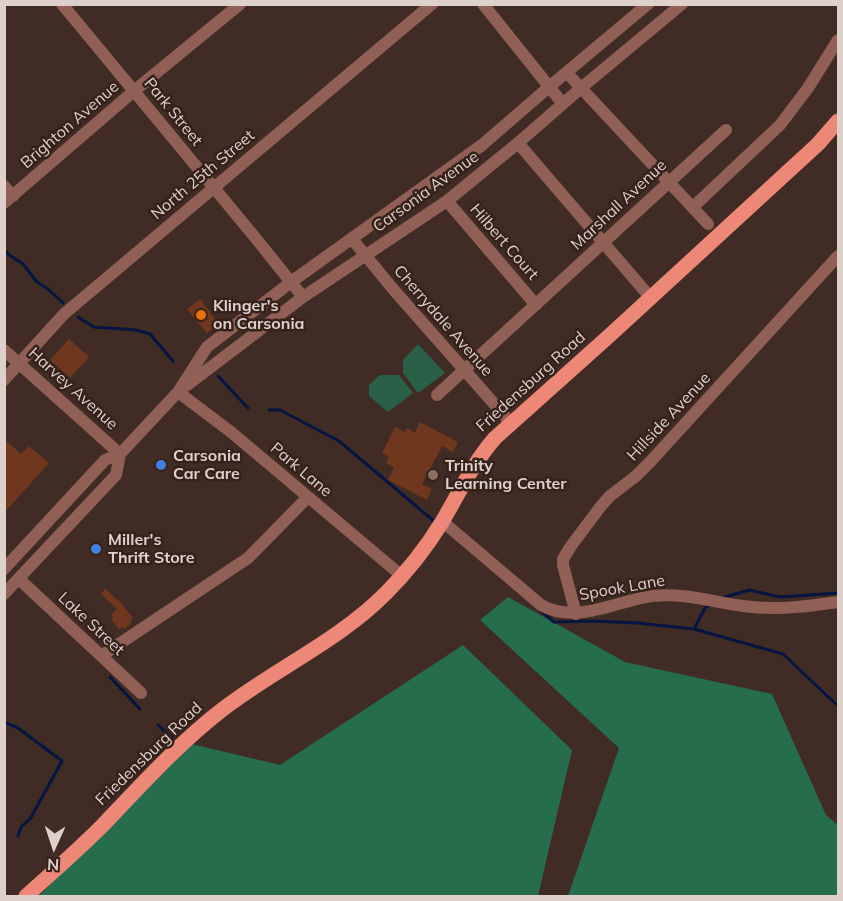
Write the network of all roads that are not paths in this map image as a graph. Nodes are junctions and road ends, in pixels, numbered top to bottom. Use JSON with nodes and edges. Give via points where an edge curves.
{"nodes":[{"id":1,"x":62,"y":4,"type":"edge"},
{"id":2,"x":240,"y":4,"type":"edge"},
{"id":3,"x":432,"y":4,"type":"edge"},
{"id":4,"x":483,"y":4,"type":"edge"},
{"id":5,"x":648,"y":4,"type":"edge"},
{"id":6,"x":682,"y":4,"type":"edge"},
{"id":7,"x":838,"y":40,"type":"edge"},
{"id":8,"x":567,"y":73,"type":"junction"},
{"id":9,"x":549,"y":87,"type":"junction"},
{"id":10,"x":581,"y":88,"type":"junction"},
{"id":11,"x":134,"y":91,"type":"junction"},
{"id":12,"x":563,"y":104,"type":"junction"},
{"id":13,"x":838,"y":121,"type":"edge"},
{"id":14,"x":726,"y":130,"type":"dead end"},
{"id":15,"x":518,"y":144,"type":"junction"},
{"id":16,"x":669,"y":181,"type":"junction"},
{"id":17,"x":4,"y":186,"type":"edge"},
{"id":18,"x":213,"y":188,"type":"junction"},
{"id":19,"x":9,"y":200,"type":"edge"},
{"id":20,"x":447,"y":201,"type":"junction"},
{"id":21,"x":693,"y":207,"type":"junction"},
{"id":22,"x":708,"y":224,"type":"dead end"},
{"id":23,"x":352,"y":239,"type":"junction"},
{"id":24,"x":602,"y":242,"type":"junction"},
{"id":25,"x":365,"y":255,"type":"junction"},
{"id":26,"x":838,"y":256,"type":"edge"},
{"id":27,"x":291,"y":282,"type":"junction"},
{"id":28,"x":303,"y":297,"type":"junction"},
{"id":29,"x":650,"y":297,"type":"junction"},
{"id":30,"x":536,"y":305,"type":"junction"},
{"id":31,"x":4,"y":350,"type":"edge"},
{"id":32,"x":20,"y":364,"type":"junction"},
{"id":33,"x":465,"y":370,"type":"junction"},
{"id":34,"x":4,"y":380,"type":"edge"},
{"id":35,"x":178,"y":392,"type":"junction"},
{"id":36,"x":437,"y":395,"type":"dead end"},
{"id":37,"x":511,"y":423,"type":"junction"},
{"id":38,"x":120,"y":454,"type":"junction"},
{"id":39,"x":308,"y":497,"type":"junction"},
{"id":40,"x":442,"y":521,"type":"junction"},
{"id":41,"x":4,"y":569,"type":"edge"},
{"id":42,"x":402,"y":576,"type":"junction"},
{"id":43,"x":19,"y":579,"type":"junction"},
{"id":44,"x":4,"y":594,"type":"edge"},
{"id":45,"x":838,"y":602,"type":"edge"},
{"id":46,"x":576,"y":614,"type":"junction"},
{"id":47,"x":101,"y":656,"type":"junction"},
{"id":48,"x":141,"y":693,"type":"dead end"},
{"id":49,"x":26,"y":897,"type":"edge"}],
"edges":[{"from":1,"to":11,"type":"street","name":"Park Street"},
{"from":2,"to":11,"type":"street","name":"Brighton Avenue"},
{"from":3,"to":18,"type":"street","name":"North 25th Street"},
{"from":4,"to":9,"type":"street"},
{"from":5,"to":8,"type":"street","name":"Carsonia Avenue"},
{"from":6,"to":10,"type":"street","name":"Carsonia Avenue"},
{"from":7,"to":21,"type":"street","via":[[780,124]]},
{"from":8,"to":9,"type":"street","name":"Carsonia Avenue"},
{"from":8,"to":10,"type":"street"},
{"from":9,"to":12,"type":"street"},
{"from":9,"to":23,"type":"street","name":"Carsonia Avenue","via":[[482,145]]},
{"from":10,"to":12,"type":"street","name":"Carsonia Avenue"},
{"from":10,"to":16,"type":"street"},
{"from":11,"to":18,"type":"street","name":"Park Street"},
{"from":11,"to":19,"type":"street","name":"Brighton Avenue"},
{"from":12,"to":15,"type":"street","name":"Carsonia Avenue"},
{"from":13,"to":29,"type":"main road","name":"Friedensburg Road","via":[[818,144]]},
{"from":14,"to":16,"type":"street","name":"Marshall Avenue"},
{"from":15,"to":20,"type":"street","name":"Carsonia Avenue"},
{"from":15,"to":24,"type":"street"},
{"from":16,"to":21,"type":"street"},
{"from":16,"to":24,"type":"street","name":"Marshall Avenue"},
{"from":17,"to":19,"type":"street"},
{"from":18,"to":27,"type":"street","name":"Park Street"},
{"from":18,"to":32,"type":"street","name":"North 25th Street","via":[[64,315]]},
{"from":20,"to":25,"type":"street","name":"Carsonia Avenue"},
{"from":20,"to":30,"type":"street","name":"Hilbert Court"},
{"from":21,"to":22,"type":"street"},
{"from":23,"to":25,"type":"street","name":"Cherrydale Avenue"},
{"from":23,"to":27,"type":"street","name":"Carsonia Avenue"},
{"from":24,"to":29,"type":"street"},
{"from":24,"to":30,"type":"street","name":"Marshall Avenue"},
{"from":25,"to":28,"type":"street","name":"Carsonia Avenue"},
{"from":25,"to":33,"type":"street","name":"Cherrydale Avenue"},
{"from":26,"to":46,"type":"street","name":"Hillside Avenue","via":[[651,461],[610,496],[571,546],[563,565]]},
{"from":27,"to":28,"type":"street","name":"Park Street"},
{"from":27,"to":35,"type":"street","name":"Carsonia Avenue","via":[[207,347]]},
{"from":28,"to":35,"type":"street","name":"Carsonia Avenue"},
{"from":29,"to":37,"type":"main road","name":"Friedensburg Road"},
{"from":30,"to":33,"type":"street","name":"Marshall Avenue"},
{"from":31,"to":32,"type":"street","name":"Harvey Avenue"},
{"from":32,"to":34,"type":"street","name":"North 25th Street"},
{"from":32,"to":38,"type":"street","name":"Harvey Avenue"},
{"from":33,"to":36,"type":"street","name":"Marshall Avenue"},
{"from":33,"to":37,"type":"street","name":"Cherrydale Avenue"},
{"from":35,"to":38,"type":"street","name":"Carsonia Avenue"},
{"from":35,"to":39,"type":"street","name":"Park Lane"},
{"from":37,"to":40,"type":"main road","name":"Friedensburg Road","via":[[484,450]]},
{"from":38,"to":41,"type":"street","name":"Carsonia Avenue","via":[[105,460]]},
{"from":38,"to":43,"type":"street","name":"Carsonia Avenue","via":[[116,475]]},
{"from":39,"to":42,"type":"street","name":"Park Lane"},
{"from":39,"to":47,"type":"street","via":[[248,558]]},
{"from":40,"to":42,"type":"main road","name":"Friedensburg Road"},
{"from":40,"to":46,"type":"street","name":"Spook Lane","via":[[548,609]]},
{"from":42,"to":49,"type":"main road","name":"Friedensburg Road","via":[[366,611],[192,734]]},
{"from":43,"to":44,"type":"street","name":"Carsonia Avenue"},
{"from":43,"to":47,"type":"street","name":"Lake Street"},
{"from":45,"to":46,"type":"street","name":"Spook Lane","via":[[753,608],[698,597],[663,595]]},
{"from":47,"to":48,"type":"street","name":"Lake Street"}]}
